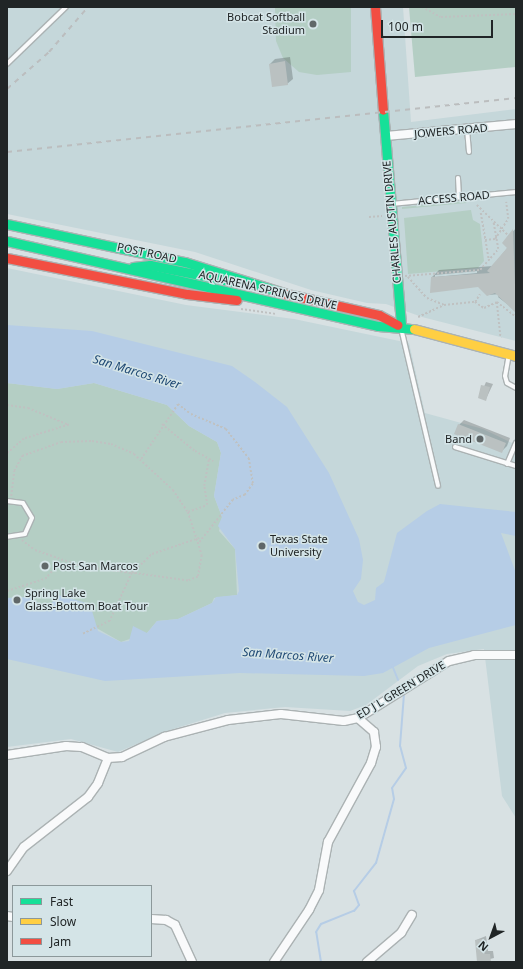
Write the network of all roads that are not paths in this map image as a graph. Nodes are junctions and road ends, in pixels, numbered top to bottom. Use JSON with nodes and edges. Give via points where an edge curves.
{"nodes":[{"id":1,"x":66,"y":7,"type":"edge"},
{"id":2,"x":375,"y":7,"type":"edge"},
{"id":3,"x":7,"y":64,"type":"edge"},
{"id":4,"x":516,"y":124,"type":"edge"},
{"id":5,"x":467,"y":130,"type":"junction"},
{"id":6,"x":386,"y":136,"type":"junction"},
{"id":7,"x":469,"y":152,"type":"dead end"},
{"id":8,"x":458,"y":178,"type":"dead end"},
{"id":9,"x":516,"y":192,"type":"edge"},
{"id":10,"x":459,"y":197,"type":"junction"},
{"id":11,"x":391,"y":204,"type":"junction"},
{"id":12,"x":7,"y":224,"type":"edge"},
{"id":13,"x":7,"y":241,"type":"edge"},
{"id":14,"x":7,"y":258,"type":"edge"},
{"id":15,"x":132,"y":267,"type":"junction"},
{"id":16,"x":284,"y":293,"type":"junction"},
{"id":17,"x":279,"y":304,"type":"junction"},
{"id":18,"x":401,"y":326,"type":"junction"},
{"id":19,"x":513,"y":355,"type":"edge"},
{"id":20,"x":516,"y":388,"type":"edge"},
{"id":21,"x":516,"y":443,"type":"edge"},
{"id":22,"x":455,"y":447,"type":"dead end"},
{"id":23,"x":507,"y":464,"type":"junction"},
{"id":24,"x":516,"y":466,"type":"edge"},
{"id":25,"x":438,"y":486,"type":"dead end"},
{"id":26,"x":9,"y":500,"type":"edge"},
{"id":27,"x":7,"y":537,"type":"edge"},
{"id":28,"x":516,"y":655,"type":"edge"},
{"id":29,"x":358,"y":718,"type":"junction"},
{"id":30,"x":7,"y":755,"type":"edge"},
{"id":31,"x":108,"y":758,"type":"junction"},
{"id":32,"x":7,"y":871,"type":"edge"},
{"id":33,"x":412,"y":915,"type":"dead end"},
{"id":34,"x":152,"y":919,"type":"edge"},
{"id":35,"x":192,"y":962,"type":"edge"},
{"id":36,"x":274,"y":962,"type":"edge"},
{"id":37,"x":367,"y":962,"type":"edge"}],
"edges":[{"from":1,"to":3,"type":"lane"},
{"from":2,"to":6,"type":"street","name":"CHARLES AUSTIN DRIVE","via":[[380,66],[377,73]]},
{"from":4,"to":5,"type":"street","name":"JOWERS ROAD"},
{"from":5,"to":6,"type":"street","name":"JOWERS ROAD"},
{"from":5,"to":7,"type":"lane"},
{"from":6,"to":11,"type":"street","name":"CHARLES AUSTIN DRIVE"},
{"from":8,"to":10,"type":"lane"},
{"from":9,"to":10,"type":"lane","name":"ACCESS ROAD"},
{"from":10,"to":11,"type":"lane","name":"ACCESS ROAD"},
{"from":11,"to":18,"type":"street","name":"CHARLES AUSTIN DRIVE"},
{"from":12,"to":16,"type":"street","name":"POST ROAD","via":[[185,262]]},
{"from":13,"to":15,"type":"street","name":"AQUARENA SPRINGS DRIVE"},
{"from":14,"to":17,"type":"street","via":[[187,294]]},
{"from":15,"to":16,"type":"street","name":"AQUARENA SPRINGS DRIVE","via":[[150,266]]},
{"from":15,"to":17,"type":"street","name":"AQUARENA SPRINGS DRIVE","via":[[151,276]]},
{"from":16,"to":18,"type":"street","name":"AQUARENA SPRINGS DRIVE","via":[[380,315]]},
{"from":17,"to":18,"type":"street","name":"AQUARENA SPRINGS DRIVE","via":[[378,326]]},
{"from":18,"to":19,"type":"street","name":"AQUARENA SPRINGS DRIVE"},
{"from":18,"to":25,"type":"lane"},
{"from":19,"to":20,"type":"lane","via":[[505,376],[507,383]]},
{"from":21,"to":23,"type":"lane"},
{"from":22,"to":23,"type":"lane"},
{"from":23,"to":24,"type":"lane"},
{"from":26,"to":27,"type":"lane","via":[[23,503],[30,512],[32,524],[20,537]]},
{"from":28,"to":29,"type":"street","name":"ED J L GREEN DRIVE","via":[[474,655],[449,661]]},
{"from":29,"to":31,"type":"street","name":"ED J L GREEN DRIVE","via":[[333,721],[281,714],[228,720],[164,737],[122,757]]},
{"from":29,"to":36,"type":"street","via":[[374,732],[376,747],[371,762],[328,842],[318,890],[309,910]]},
{"from":30,"to":31,"type":"street","via":[[66,746],[82,747]]},
{"from":31,"to":32,"type":"street","via":[[98,783],[88,797],[24,847]]},
{"from":33,"to":37,"type":"street","via":[[401,933]]},
{"from":34,"to":35,"type":"street","via":[[166,920],[175,925]]}]}
